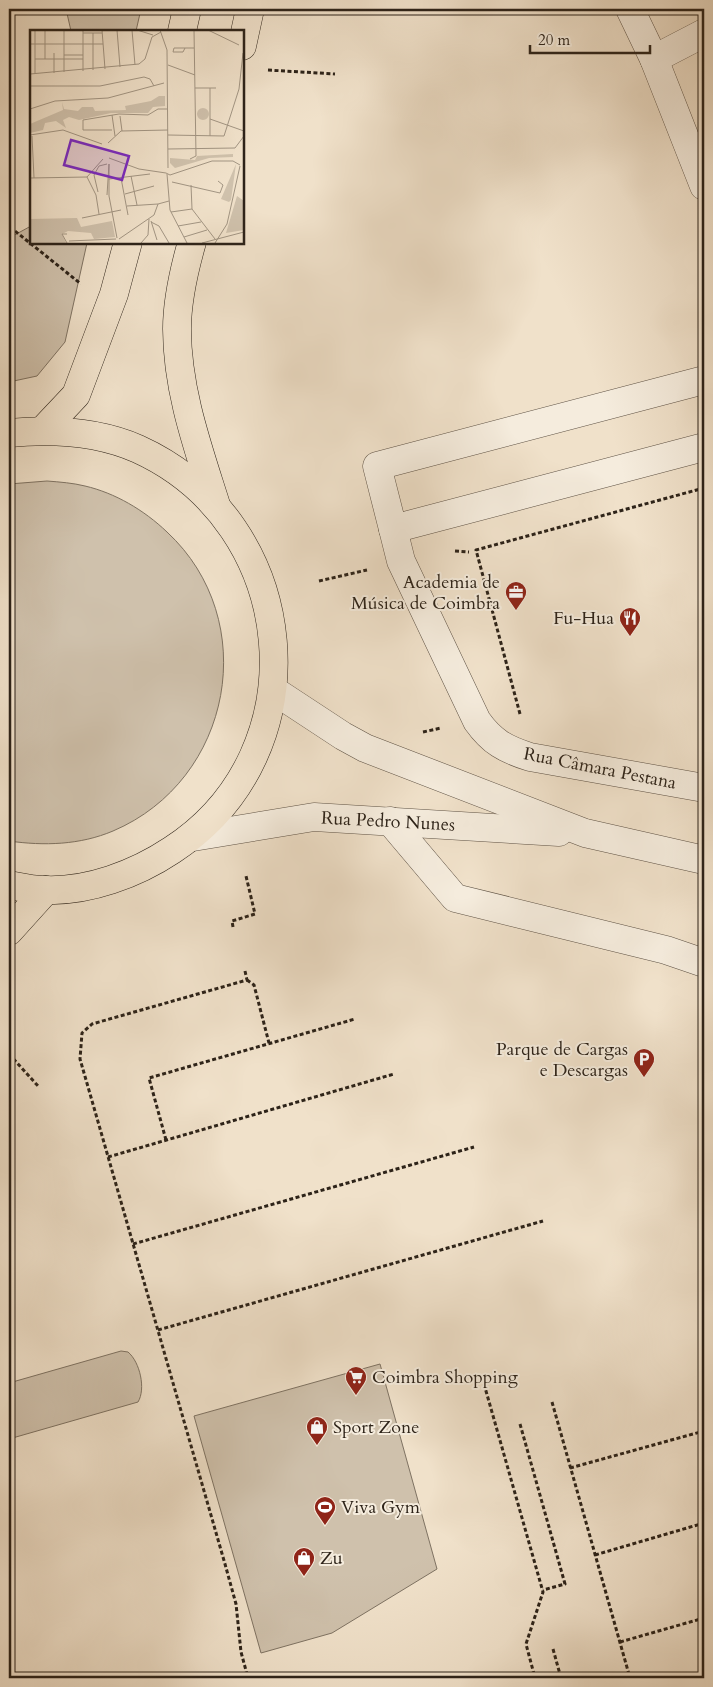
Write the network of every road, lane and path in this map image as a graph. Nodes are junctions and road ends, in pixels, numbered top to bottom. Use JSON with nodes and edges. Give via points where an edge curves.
{"nodes":[{"id":1,"x":188,"y":9,"type":"edge"},
{"id":2,"x":250,"y":9,"type":"edge"},
{"id":3,"x":630,"y":9,"type":"edge"},
{"id":4,"x":182,"y":30,"type":"edge"},
{"id":5,"x":704,"y":33,"type":"edge"},
{"id":6,"x":244,"y":37,"type":"edge"},
{"id":7,"x":654,"y":59,"type":"junction"},
{"id":8,"x":266,"y":69,"type":"dead end"},
{"id":9,"x":335,"y":74,"type":"dead end"},
{"id":10,"x":704,"y":186,"type":"edge"},
{"id":11,"x":10,"y":227,"type":"edge"},
{"id":12,"x":30,"y":243,"type":"edge"},
{"id":13,"x":31,"y":244,"type":"edge"},
{"id":14,"x":127,"y":244,"type":"edge"},
{"id":15,"x":192,"y":244,"type":"edge"},
{"id":16,"x":86,"y":288,"type":"dead end"},
{"id":17,"x":704,"y":380,"type":"edge"},
{"id":18,"x":42,"y":430,"type":"junction"},
{"id":19,"x":9,"y":433,"type":"edge"},
{"id":20,"x":704,"y":447,"type":"edge"},
{"id":21,"x":704,"y":488,"type":"edge"},
{"id":22,"x":216,"y":506,"type":"junction"},
{"id":23,"x":393,"y":529,"type":"junction"},
{"id":24,"x":370,"y":569,"type":"dead end"},
{"id":25,"x":319,"y":581,"type":"dead end"},
{"id":26,"x":273,"y":690,"type":"junction"},
{"id":27,"x":515,"y":696,"type":"dead end"},
{"id":28,"x":704,"y":788,"type":"edge"},
{"id":29,"x":390,"y":821,"type":"junction"},
{"id":30,"x":585,"y":833,"type":"junction"},
{"id":31,"x":193,"y":837,"type":"junction"},
{"id":32,"x":704,"y":860,"type":"edge"},
{"id":33,"x":246,"y":876,"type":"dead end"},
{"id":34,"x":9,"y":885,"type":"edge"},
{"id":35,"x":46,"y":890,"type":"junction"},
{"id":36,"x":233,"y":927,"type":"dead end"},
{"id":37,"x":9,"y":931,"type":"edge"},
{"id":38,"x":704,"y":963,"type":"edge"},
{"id":39,"x":245,"y":971,"type":"dead end"},
{"id":40,"x":247,"y":980,"type":"junction"},
{"id":41,"x":355,"y":1019,"type":"dead end"},
{"id":42,"x":269,"y":1043,"type":"junction"},
{"id":43,"x":9,"y":1054,"type":"edge"},
{"id":44,"x":84,"y":1073,"type":"junction"},
{"id":45,"x":394,"y":1074,"type":"dead end"},
{"id":46,"x":77,"y":1075,"type":"dead end"},
{"id":47,"x":38,"y":1086,"type":"dead end"},
{"id":48,"x":166,"y":1140,"type":"junction"},
{"id":49,"x":474,"y":1147,"type":"dead end"},
{"id":50,"x":108,"y":1157,"type":"junction"},
{"id":51,"x":542,"y":1221,"type":"dead end"},
{"id":52,"x":133,"y":1244,"type":"junction"},
{"id":53,"x":158,"y":1330,"type":"junction"},
{"id":54,"x":484,"y":1384,"type":"dead end"},
{"id":55,"x":552,"y":1402,"type":"dead end"},
{"id":56,"x":520,"y":1424,"type":"dead end"},
{"id":57,"x":704,"y":1431,"type":"edge"},
{"id":58,"x":570,"y":1468,"type":"junction"},
{"id":59,"x":704,"y":1523,"type":"edge"},
{"id":60,"x":595,"y":1555,"type":"junction"},
{"id":61,"x":542,"y":1590,"type":"junction"},
{"id":62,"x":704,"y":1618,"type":"edge"},
{"id":63,"x":620,"y":1642,"type":"junction"},
{"id":64,"x":553,"y":1649,"type":"dead end"},
{"id":65,"x":248,"y":1678,"type":"edge"},
{"id":66,"x":535,"y":1678,"type":"edge"},
{"id":67,"x":561,"y":1678,"type":"edge"},
{"id":68,"x":630,"y":1678,"type":"edge"}],
"edges":[{"from":1,"to":4,"type":"main road"},
{"from":2,"to":6,"type":"main road"},
{"from":3,"to":7,"type":"street"},
{"from":5,"to":7,"type":"street"},
{"from":7,"to":10,"type":"street"},
{"from":8,"to":9,"type":"path"},
{"from":11,"to":12,"type":"path"},
{"from":13,"to":16,"type":"path"},
{"from":14,"to":18,"type":"main road","via":[[114,294],[76,395]]},
{"from":15,"to":22,"type":"main road","via":[[179,304],[179,369],[188,415]]},
{"from":17,"to":23,"type":"street","name":"Rua Câmara Pestana","via":[[377,466]]},
{"from":18,"to":19,"type":"main road"},
{"from":18,"to":22,"type":"main road","via":[[92,434],[138,449],[180,474]]},
{"from":20,"to":23,"type":"street"},
{"from":21,"to":27,"type":"path","via":[[476,550]]},
{"from":22,"to":26,"type":"main road","via":[[246,548],[265,595],[274,642]]},
{"from":23,"to":28,"type":"street","name":"Rua Câmara Pestana","via":[[401,561],[488,737],[530,757]]},
{"from":24,"to":25,"type":"path"},
{"from":26,"to":30,"type":"street","name":"Rua Pedro Nunes","via":[[365,748]]},
{"from":26,"to":31,"type":"main road","via":[[264,731],[247,771],[222,807]]},
{"from":29,"to":30,"type":"street","name":"Rua Pedro Nunes"},
{"from":29,"to":31,"type":"street","name":"Rua Pedro Nunes","via":[[314,817]]},
{"from":29,"to":38,"type":"street","via":[[455,898],[666,950]]},
{"from":30,"to":32,"type":"street","name":"Rua Pedro Nunes"},
{"from":31,"to":35,"type":"main road","via":[[148,866],[98,884]]},
{"from":33,"to":36,"type":"path","via":[[256,914],[232,921]]},
{"from":34,"to":35,"type":"main road"},
{"from":35,"to":37,"type":"main road"},
{"from":39,"to":40,"type":"path"},
{"from":40,"to":42,"type":"path","via":[[254,985]]},
{"from":40,"to":44,"type":"path","via":[[92,1024],[81,1038],[80,1059]]},
{"from":41,"to":42,"type":"path"},
{"from":42,"to":48,"type":"path","via":[[149,1078]]},
{"from":43,"to":47,"type":"path"},
{"from":44,"to":46,"type":"path"},
{"from":44,"to":50,"type":"path"},
{"from":45,"to":48,"type":"path"},
{"from":48,"to":50,"type":"path"},
{"from":49,"to":52,"type":"path"},
{"from":50,"to":52,"type":"path"},
{"from":51,"to":53,"type":"path"},
{"from":52,"to":53,"type":"path"},
{"from":53,"to":65,"type":"path","via":[[236,1604],[241,1652]]},
{"from":54,"to":61,"type":"path"},
{"from":55,"to":58,"type":"path"},
{"from":56,"to":61,"type":"path","via":[[565,1584]]},
{"from":57,"to":58,"type":"path"},
{"from":58,"to":60,"type":"path"},
{"from":59,"to":60,"type":"path"},
{"from":60,"to":63,"type":"path"},
{"from":61,"to":66,"type":"path","via":[[526,1644]]},
{"from":62,"to":63,"type":"path"},
{"from":63,"to":68,"type":"path"},
{"from":64,"to":67,"type":"path"}]}
